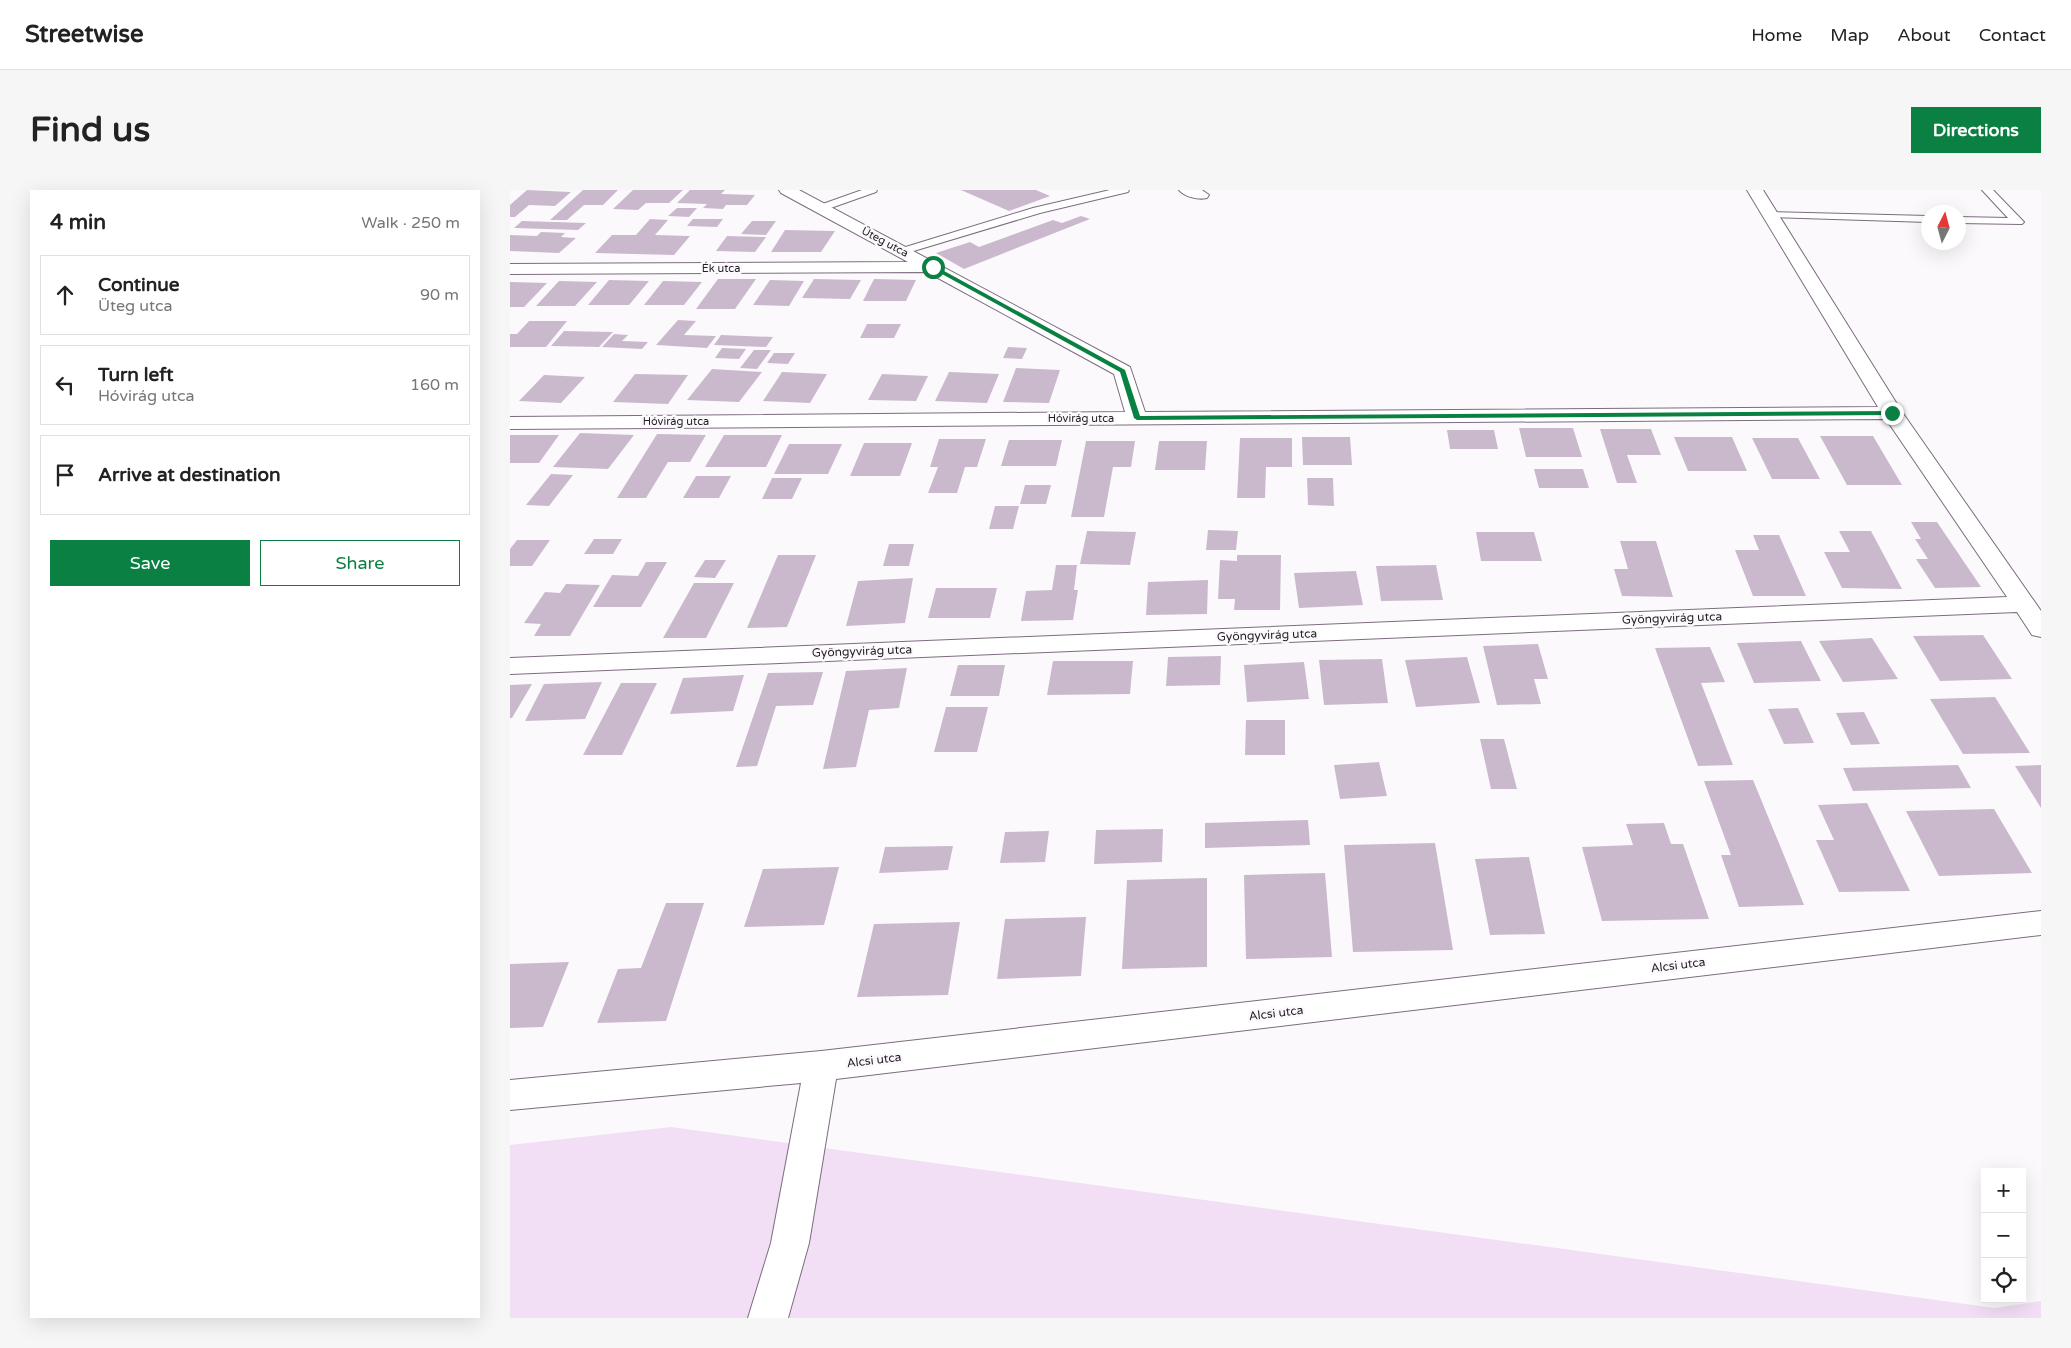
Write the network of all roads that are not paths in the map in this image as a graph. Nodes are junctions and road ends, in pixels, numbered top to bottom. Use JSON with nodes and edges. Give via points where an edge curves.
{"nodes":[{"id":1,"x":787,"y":190,"type":"edge"},
{"id":2,"x":872,"y":190,"type":"edge"},
{"id":3,"x":1124,"y":190,"type":"edge"},
{"id":4,"x":1756,"y":190,"type":"edge"},
{"id":5,"x":1987,"y":190,"type":"edge"},
{"id":6,"x":821,"y":208,"type":"junction"},
{"id":7,"x":1771,"y":215,"type":"junction"},
{"id":8,"x":1921,"y":219,"type":"edge"},
{"id":9,"x":1966,"y":220,"type":"edge"},
{"id":10,"x":903,"y":251,"type":"junction"},
{"id":11,"x":933,"y":267,"type":"junction"},
{"id":12,"x":510,"y":269,"type":"edge"},
{"id":13,"x":1892,"y":413,"type":"junction"},
{"id":14,"x":1137,"y":418,"type":"junction"},
{"id":15,"x":510,"y":422,"type":"edge"},
{"id":16,"x":2024,"y":604,"type":"junction"},
{"id":17,"x":2041,"y":629,"type":"edge"},
{"id":18,"x":510,"y":666,"type":"edge"},
{"id":19,"x":2041,"y":923,"type":"edge"},
{"id":20,"x":821,"y":1066,"type":"junction"},
{"id":21,"x":510,"y":1095,"type":"edge"},
{"id":22,"x":768,"y":1318,"type":"edge"}],
"edges":[{"from":1,"to":6,"type":"street","name":"Üteg utca"},
{"from":2,"to":6,"type":"lane"},
{"from":3,"to":10,"type":"lane","via":[[1037,210]]},
{"from":4,"to":7,"type":"street"},
{"from":5,"to":9,"type":"lane","via":[[2018,222]]},
{"from":6,"to":10,"type":"street","name":"Üteg utca"},
{"from":7,"to":8,"type":"lane"},
{"from":7,"to":13,"type":"street"},
{"from":10,"to":11,"type":"street","name":"Üteg utca"},
{"from":11,"to":12,"type":"street","name":"Ék utca"},
{"from":11,"to":14,"type":"street","name":"Üteg utca","via":[[1123,371]]},
{"from":13,"to":14,"type":"street","name":"Hóvirág utca"},
{"from":13,"to":16,"type":"street"},
{"from":14,"to":15,"type":"street","name":"Hóvirág utca"},
{"from":16,"to":17,"type":"street"},
{"from":16,"to":18,"type":"street","name":"Gyöngyvirág utca"},
{"from":19,"to":20,"type":"street","name":"Alcsi utca"},
{"from":20,"to":21,"type":"street","name":"Alcsi utca"},
{"from":20,"to":22,"type":"street","via":[[790,1243]]}]}
